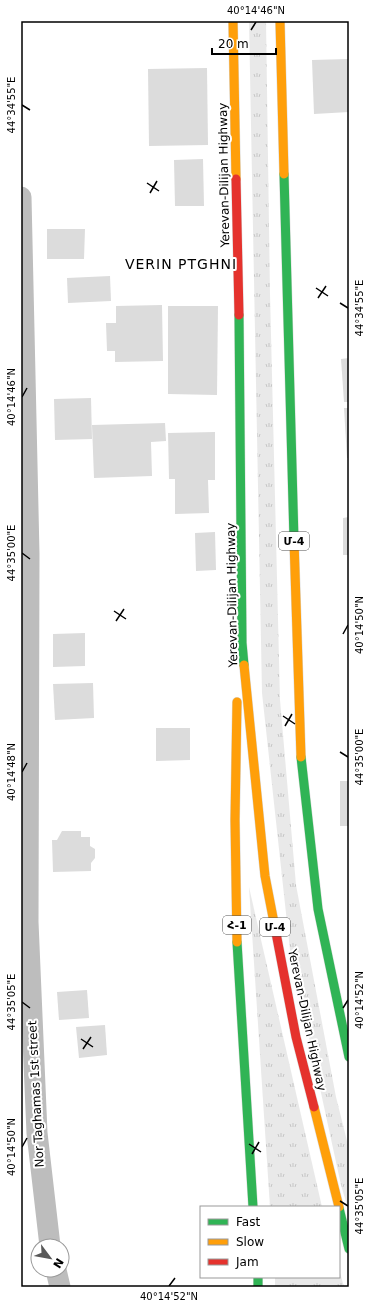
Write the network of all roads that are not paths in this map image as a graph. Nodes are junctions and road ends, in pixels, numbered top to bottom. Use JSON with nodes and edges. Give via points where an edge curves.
{"nodes":[{"id":1,"x":233,"y":21,"type":"edge"},
{"id":2,"x":280,"y":21,"type":"edge"},
{"id":3,"x":21,"y":197,"type":"edge"},
{"id":4,"x":25,"y":554,"type":"edge"},
{"id":5,"x":242,"y":643,"type":"junction"},
{"id":6,"x":349,"y":1057,"type":"edge"},
{"id":7,"x":253,"y":1206,"type":"edge"},
{"id":8,"x":338,"y":1206,"type":"edge"},
{"id":9,"x":340,"y":1212,"type":"edge"},
{"id":10,"x":49,"y":1238,"type":"edge"},
{"id":11,"x":349,"y":1248,"type":"edge"}],
"edges":[{"from":1,"to":5,"type":"highway","name":"Yerevan-Dilijan Highway","number":"Մ-4"},
{"from":2,"to":6,"type":"highway","number":"Մ-4","via":[[301,758],[318,909]]},
{"from":3,"to":4,"type":"street","name":"Nor Taghamas 1st street"},
{"from":4,"to":10,"type":"street","name":"Nor Taghamas 1st street","via":[[28,922],[37,1132]]},
{"from":5,"to":7,"type":"highway","number":"Հ-1","via":[[236,721],[235,828],[238,968]]},
{"from":5,"to":8,"type":"highway","name":"Yerevan-Dilijan Highway","number":"Մ-4","via":[[265,876],[296,1037]]},
{"from":9,"to":11,"type":"highway","name":"Yerevan-Dilijan Highway","number":"Մ-4"}]}
